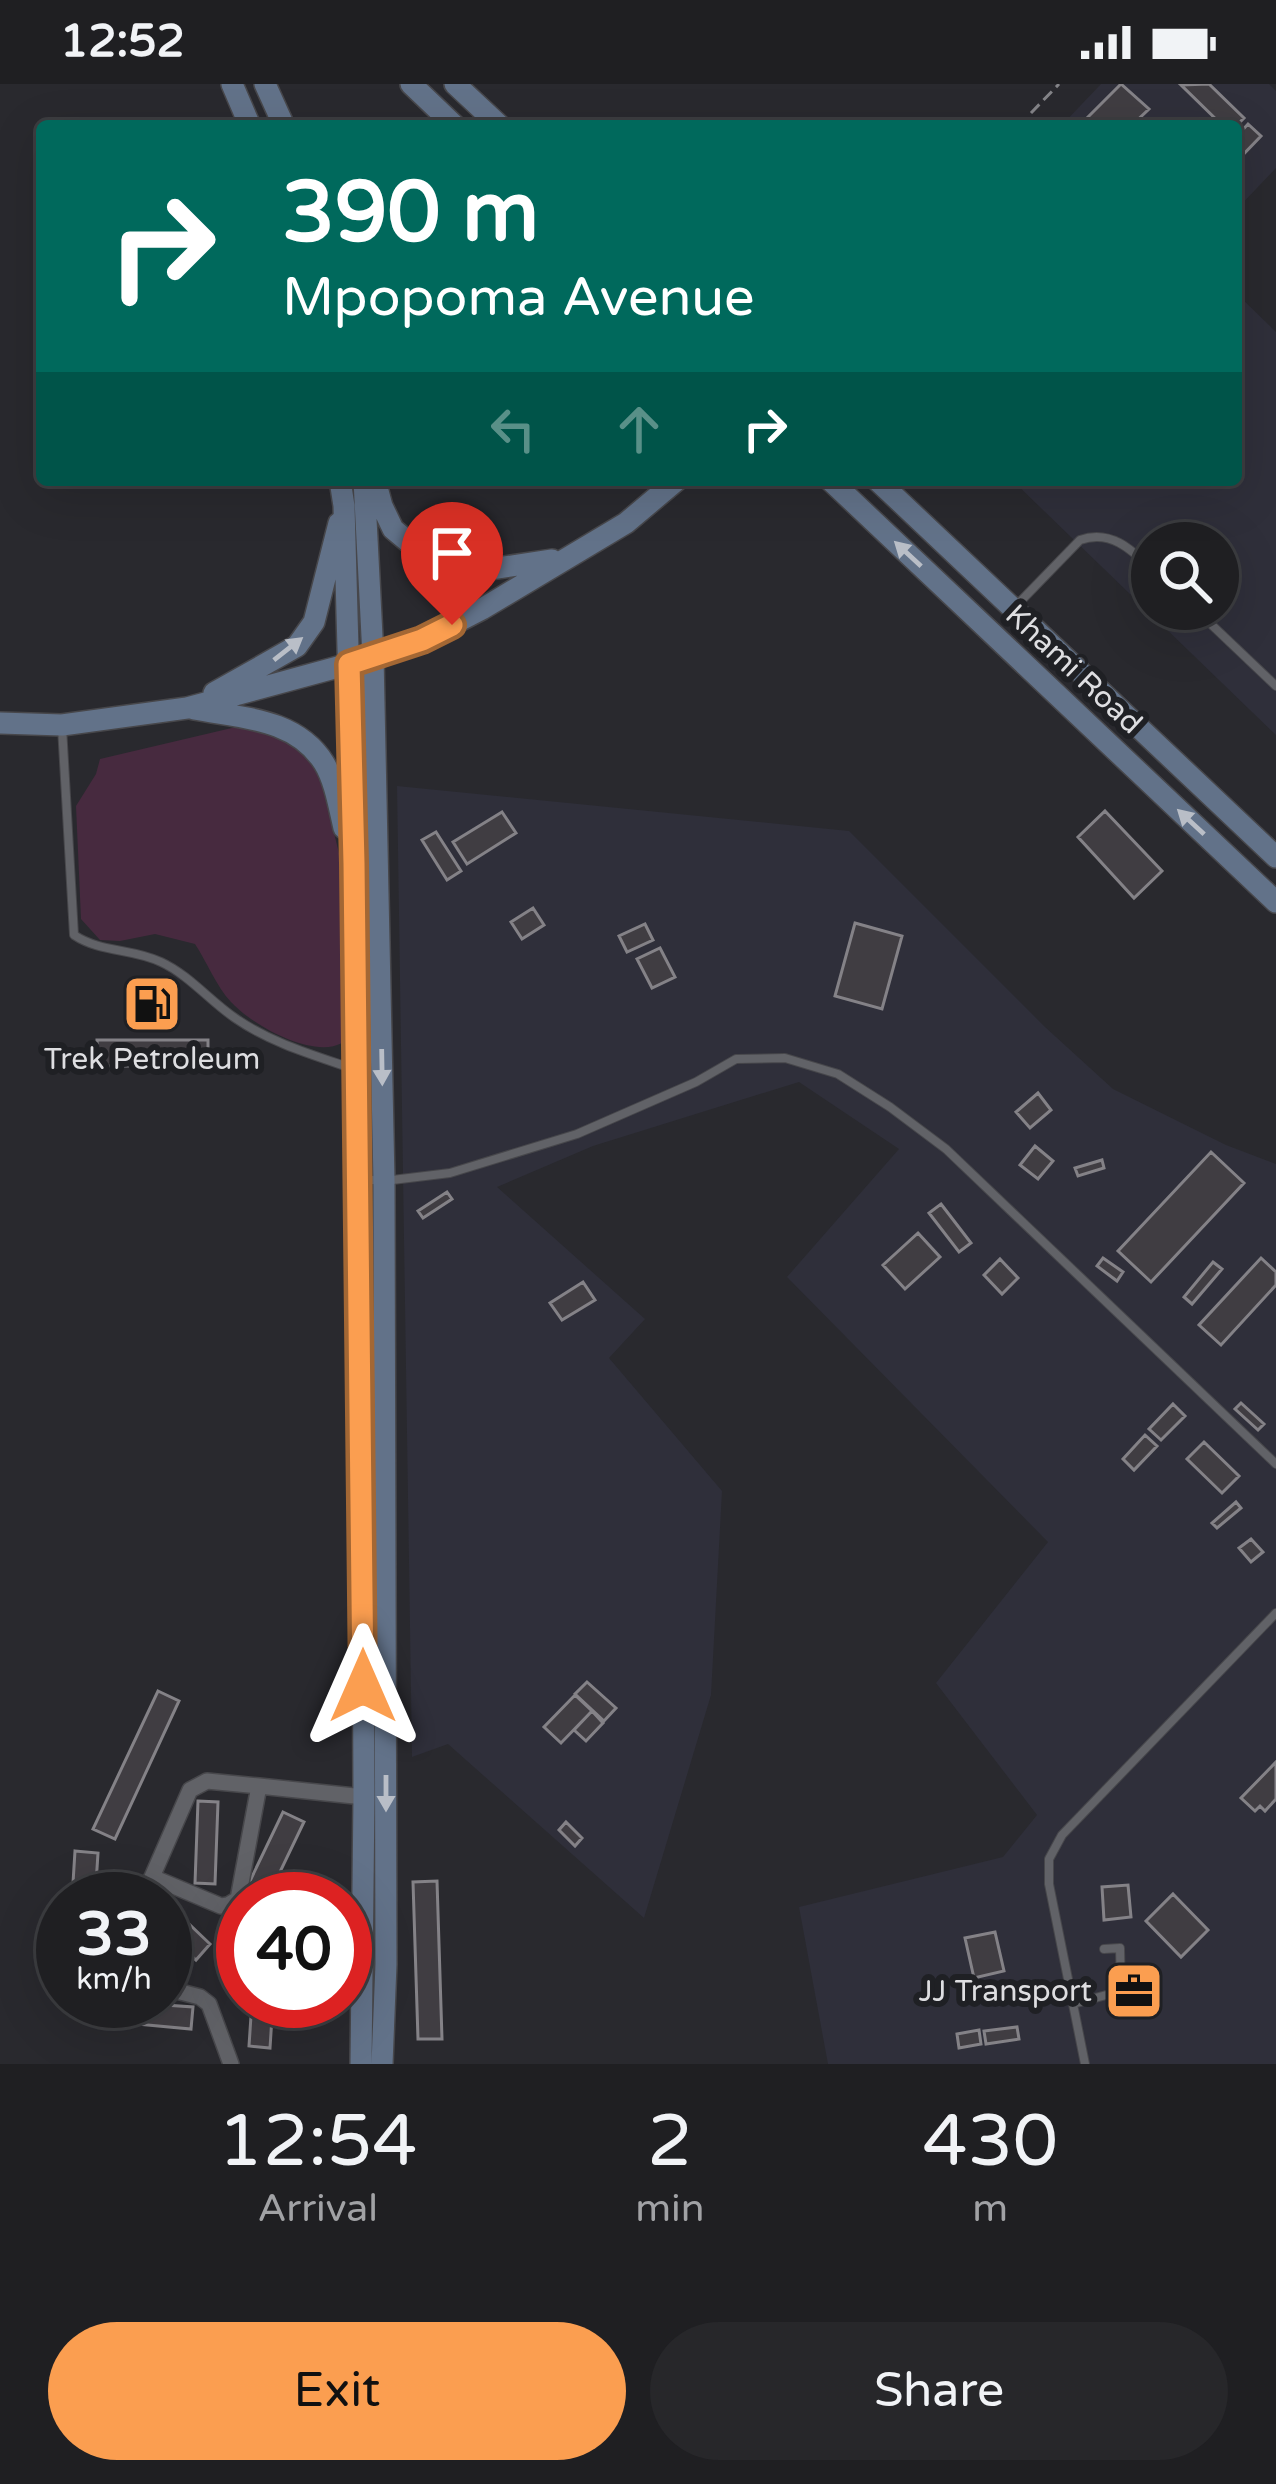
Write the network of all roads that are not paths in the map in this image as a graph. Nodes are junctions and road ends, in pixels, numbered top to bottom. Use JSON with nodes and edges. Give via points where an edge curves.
{"nodes":[{"id":1,"x":232,"y":84,"type":"edge"},
{"id":2,"x":265,"y":84,"type":"edge"},
{"id":3,"x":411,"y":84,"type":"edge"},
{"id":4,"x":455,"y":84,"type":"edge"},
{"id":5,"x":247,"y":120,"type":"edge"},
{"id":6,"x":281,"y":120,"type":"edge"},
{"id":7,"x":449,"y":120,"type":"edge"},
{"id":8,"x":494,"y":120,"type":"edge"},
{"id":9,"x":341,"y":486,"type":"edge"},
{"id":10,"x":364,"y":486,"type":"edge"},
{"id":11,"x":377,"y":486,"type":"edge"},
{"id":12,"x":670,"y":486,"type":"edge"},
{"id":13,"x":836,"y":486,"type":"edge"},
{"id":14,"x":883,"y":486,"type":"edge"},
{"id":15,"x":344,"y":506,"type":"junction"},
{"id":16,"x":1131,"y":549,"type":"edge"},
{"id":17,"x":564,"y":558,"type":"junction"},
{"id":18,"x":1012,"y":609,"type":"junction"},
{"id":19,"x":1217,"y":630,"type":"edge"},
{"id":20,"x":373,"y":656,"type":"junction"},
{"id":21,"x":349,"y":664,"type":"junction"},
{"id":22,"x":1276,"y":686,"type":"edge"},
{"id":23,"x":187,"y":708,"type":"junction"},
{"id":24,"x":0,"y":724,"type":"edge"},
{"id":25,"x":62,"y":725,"type":"junction"},
{"id":26,"x":1276,"y":857,"type":"edge"},
{"id":27,"x":354,"y":863,"type":"junction"},
{"id":28,"x":1276,"y":902,"type":"edge"},
{"id":29,"x":354,"y":1069,"type":"junction"},
{"id":30,"x":357,"y":1178,"type":"junction"},
{"id":31,"x":384,"y":1180,"type":"junction"},
{"id":32,"x":1276,"y":1465,"type":"edge"},
{"id":33,"x":1276,"y":1612,"type":"edge"},
{"id":34,"x":260,"y":1786,"type":"junction"},
{"id":35,"x":364,"y":1797,"type":"junction"},
{"id":36,"x":154,"y":1872,"type":"edge"},
{"id":37,"x":192,"y":1894,"type":"edge"},
{"id":38,"x":1104,"y":1949,"type":"dead end"},
{"id":39,"x":192,"y":1995,"type":"edge"},
{"id":40,"x":1073,"y":2004,"type":"junction"},
{"id":41,"x":231,"y":2064,"type":"edge"},
{"id":42,"x":361,"y":2064,"type":"edge"},
{"id":43,"x":382,"y":2064,"type":"edge"},
{"id":44,"x":1085,"y":2064,"type":"edge"}],
"edges":[{"from":1,"to":5,"type":"street"},
{"from":2,"to":6,"type":"street"},
{"from":3,"to":7,"type":"street"},
{"from":4,"to":8,"type":"street"},
{"from":9,"to":15,"type":"street"},
{"from":10,"to":20,"type":"street"},
{"from":11,"to":17,"type":"street","via":[[393,529],[442,569]]},
{"from":12,"to":17,"type":"street"},
{"from":28,"to":13,"type":"street","name":"Khami Road","one_way":true},
{"from":14,"to":18,"type":"street","name":"Khami Road"},
{"from":15,"to":21,"type":"street"},
{"from":23,"to":15,"type":"street","one_way":true,"via":[[297,646],[314,622]]},
{"from":16,"to":18,"type":"lane","via":[[1109,537],[1080,540]]},
{"from":17,"to":20,"type":"street","via":[[422,640]]},
{"from":18,"to":26,"type":"street","name":"Khami Road"},
{"from":19,"to":22,"type":"lane"},
{"from":20,"to":21,"type":"street"},
{"from":20,"to":31,"type":"street","one_way":true},
{"from":21,"to":23,"type":"street"},
{"from":21,"to":27,"type":"street"},
{"from":23,"to":25,"type":"street"},
{"from":23,"to":27,"type":"street","via":[[276,724],[306,741],[326,765]]},
{"from":24,"to":25,"type":"street"},
{"from":25,"to":29,"type":"lane","via":[[74,935],[164,963],[256,1033]]},
{"from":27,"to":29,"type":"street"},
{"from":29,"to":30,"type":"street"},
{"from":30,"to":31,"type":"lane"},
{"from":30,"to":35,"type":"street"},
{"from":31,"to":32,"type":"lane","via":[[451,1173],[577,1134],[736,1059],[785,1058],[838,1074],[946,1149]]},
{"from":31,"to":43,"type":"street","one_way":true},
{"from":33,"to":40,"type":"lane","via":[[1062,1835],[1049,1859]]},
{"from":34,"to":35,"type":"street"},
{"from":34,"to":36,"type":"street","via":[[196,1785]]},
{"from":34,"to":37,"type":"street","via":[[238,1898],[220,1906]]},
{"from":35,"to":42,"type":"street"},
{"from":38,"to":40,"type":"lane","via":[[1120,1948],[1121,1991]]},
{"from":39,"to":41,"type":"street","via":[[209,2004]]},
{"from":40,"to":44,"type":"lane"}]}
